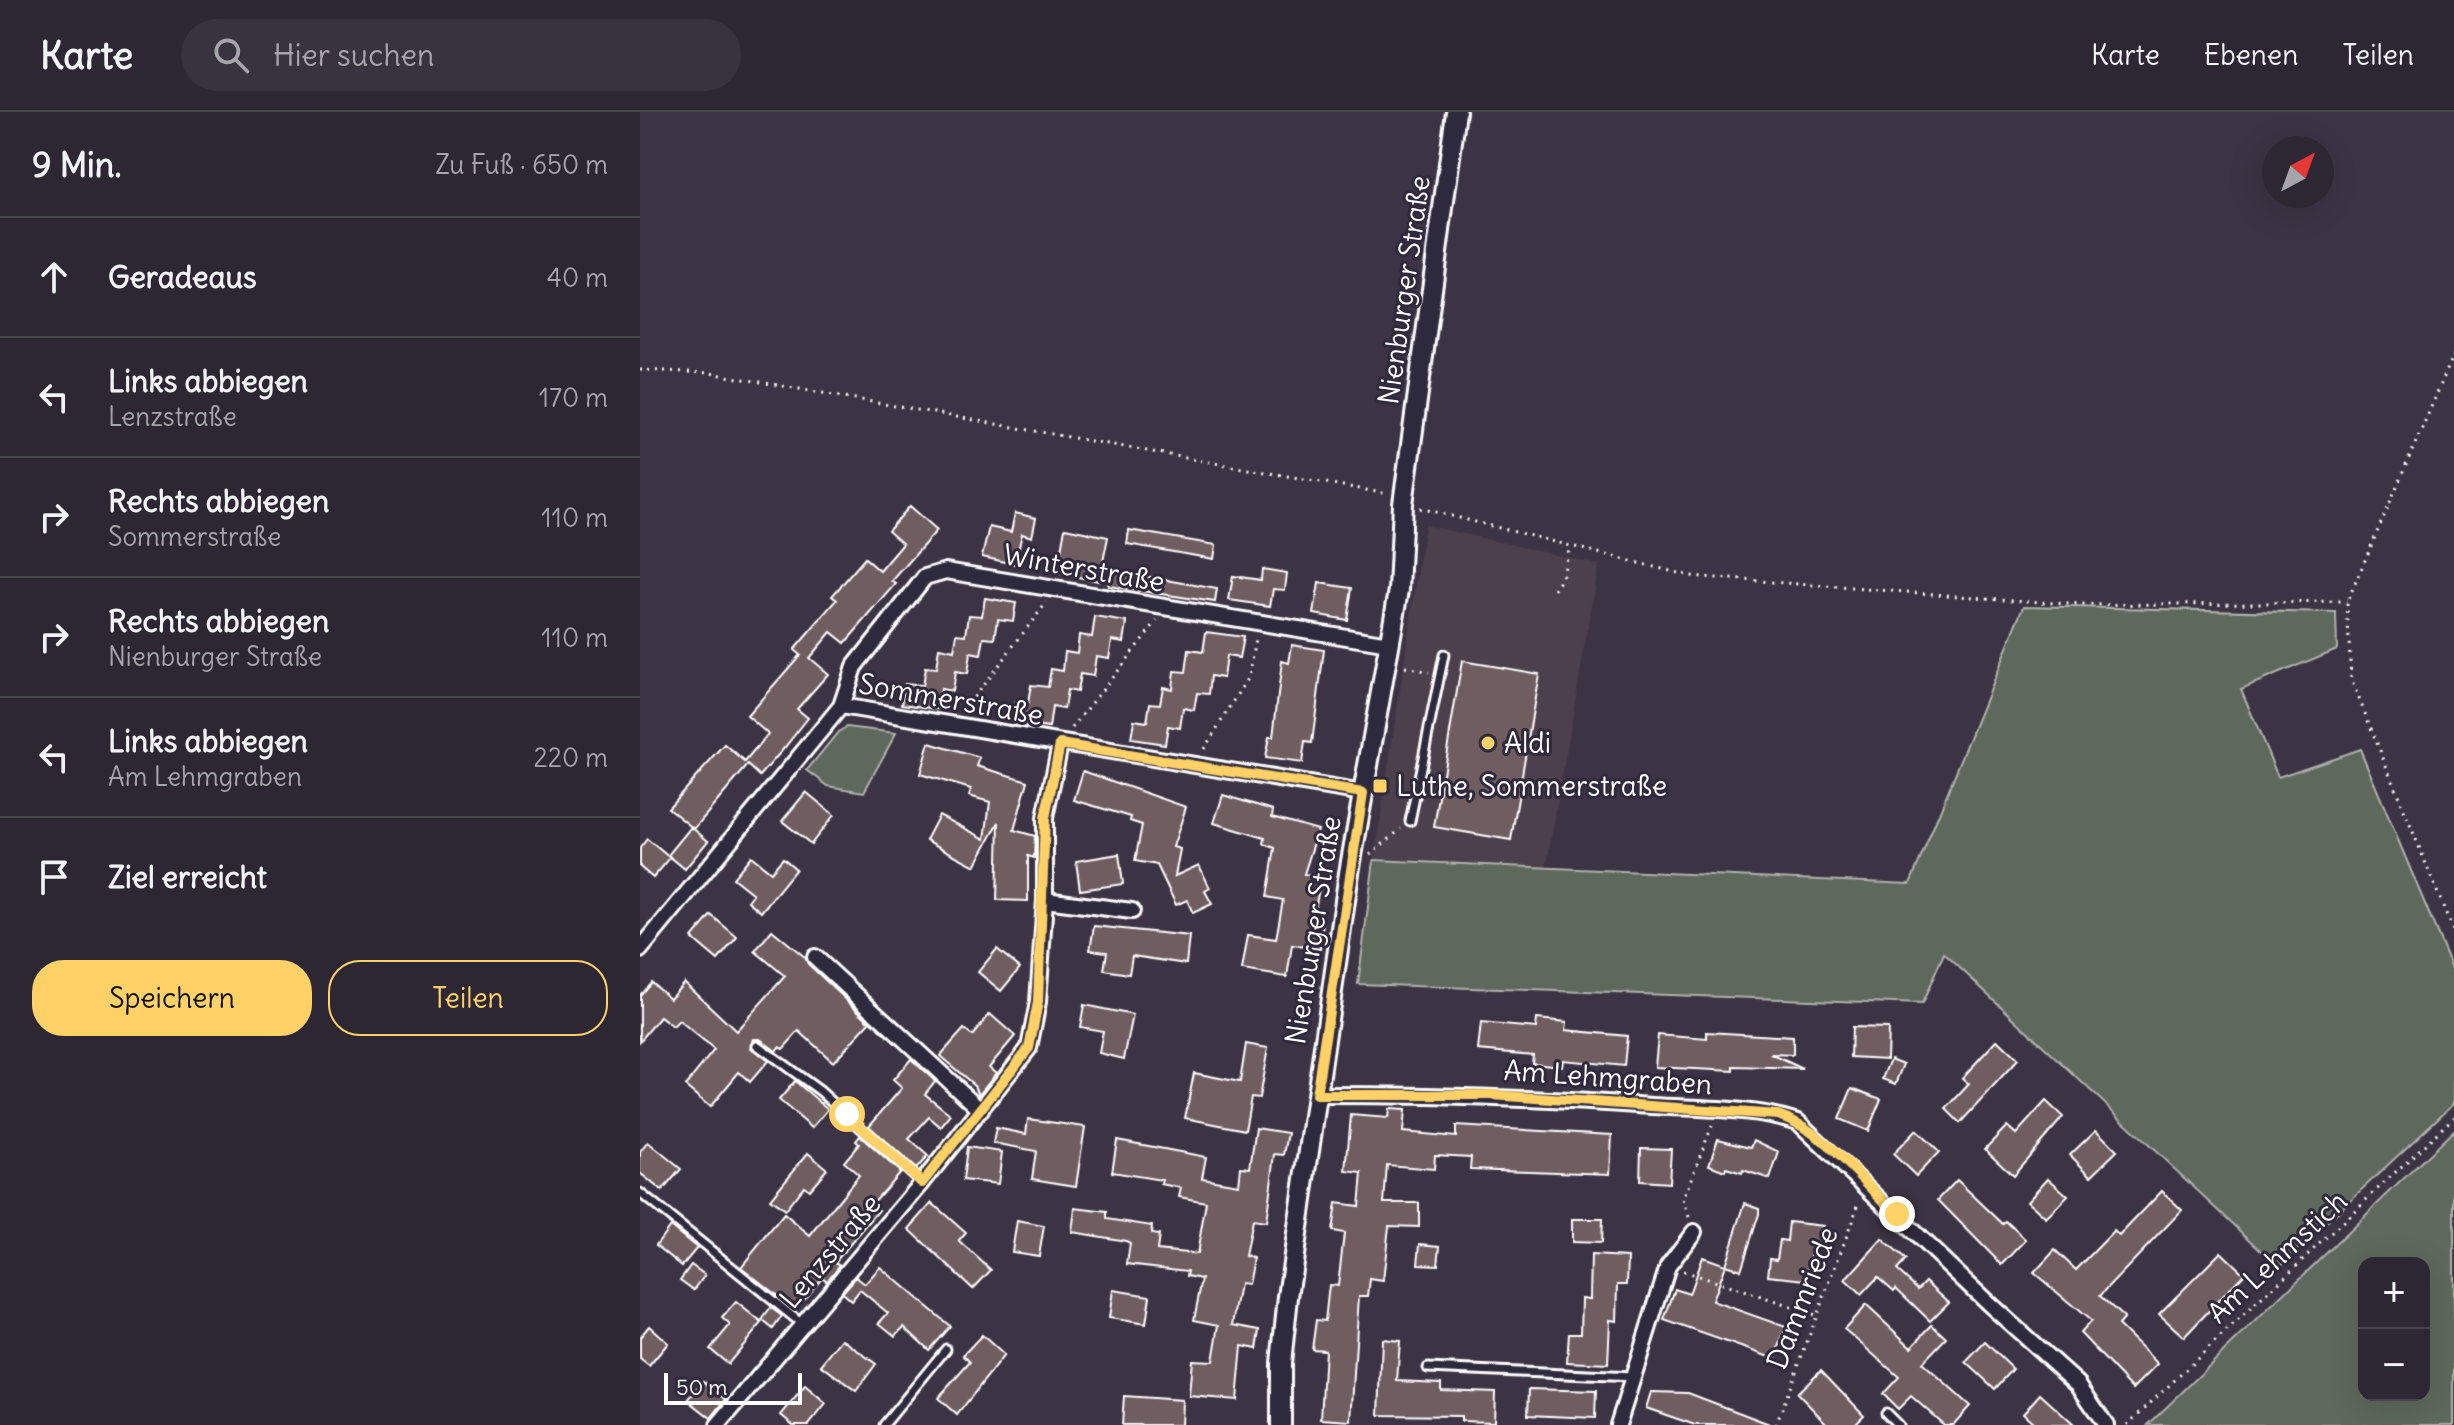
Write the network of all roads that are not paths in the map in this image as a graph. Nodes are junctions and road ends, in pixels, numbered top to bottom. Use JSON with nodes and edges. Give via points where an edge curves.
{"nodes":[{"id":1,"x":1456,"y":112,"type":"edge"},
{"id":2,"x":1388,"y":654,"type":"junction"},
{"id":3,"x":1444,"y":655,"type":"dead end"},
{"id":4,"x":841,"y":706,"type":"junction"},
{"id":5,"x":1060,"y":744,"type":"junction"},
{"id":6,"x":1363,"y":793,"type":"junction"},
{"id":7,"x":1410,"y":821,"type":"road end"},
{"id":8,"x":1045,"y":900,"type":"junction"},
{"id":9,"x":1132,"y":911,"type":"dead end"},
{"id":10,"x":640,"y":950,"type":"edge"},
{"id":11,"x":815,"y":957,"type":"dead end"},
{"id":12,"x":757,"y":1045,"type":"dead end"},
{"id":13,"x":1316,"y":1095,"type":"junction"},
{"id":14,"x":981,"y":1110,"type":"junction"},
{"id":15,"x":922,"y":1183,"type":"junction"},
{"id":16,"x":640,"y":1193,"type":"edge"},
{"id":17,"x":1694,"y":1232,"type":"road end"},
{"id":18,"x":802,"y":1324,"type":"junction"},
{"id":19,"x":946,"y":1349,"type":"dead end"},
{"id":20,"x":1428,"y":1368,"type":"dead end"},
{"id":21,"x":1633,"y":1377,"type":"junction"},
{"id":22,"x":1886,"y":1413,"type":"dead end"},
{"id":23,"x":718,"y":1425,"type":"edge"},
{"id":24,"x":884,"y":1425,"type":"edge"},
{"id":25,"x":1281,"y":1425,"type":"edge"},
{"id":26,"x":1618,"y":1425,"type":"edge"},
{"id":27,"x":1898,"y":1425,"type":"edge"},
{"id":28,"x":2106,"y":1425,"type":"edge"}],
"edges":[{"from":1,"to":2,"type":"street","name":"Nienburger Straße"},
{"from":2,"to":4,"type":"street","name":"Winterstraße","via":[[1259,623],[933,572],[854,667]]},
{"from":2,"to":6,"type":"street","name":"Nienburger Straße"},
{"from":3,"to":7,"type":"lane"},
{"from":4,"to":5,"type":"street","name":"Sommerstraße"},
{"from":4,"to":10,"type":"street","name":"Sommerstraße"},
{"from":5,"to":6,"type":"street","name":"Sommerstraße"},
{"from":5,"to":8,"type":"street","name":"Lenzstraße","via":[[1045,818]]},
{"from":6,"to":13,"type":"street","name":"Nienburger Straße"},
{"from":8,"to":9,"type":"street"},
{"from":8,"to":14,"type":"street","name":"Lenzstraße","via":[[1038,1002],[1029,1048]]},
{"from":11,"to":14,"type":"street"},
{"from":12,"to":15,"type":"lane","via":[[820,1091]]},
{"from":13,"to":25,"type":"street","name":"Nienburger Straße","via":[[1281,1363]]},
{"from":13,"to":28,"type":"street","name":"Am Lehmgraben","via":[[1492,1095],[1778,1115],[1798,1122],[2078,1384]]},
{"from":14,"to":15,"type":"street","name":"Lenzstraße"},
{"from":15,"to":18,"type":"street","name":"Lenzstraße"},
{"from":16,"to":18,"type":"lane"},
{"from":17,"to":21,"type":"street","via":[[1668,1266]]},
{"from":18,"to":23,"type":"street","name":"Lenzstraße"},
{"from":19,"to":24,"type":"lane"},
{"from":20,"to":21,"type":"lane"},
{"from":21,"to":26,"type":"street"},
{"from":22,"to":27,"type":"lane"}]}
